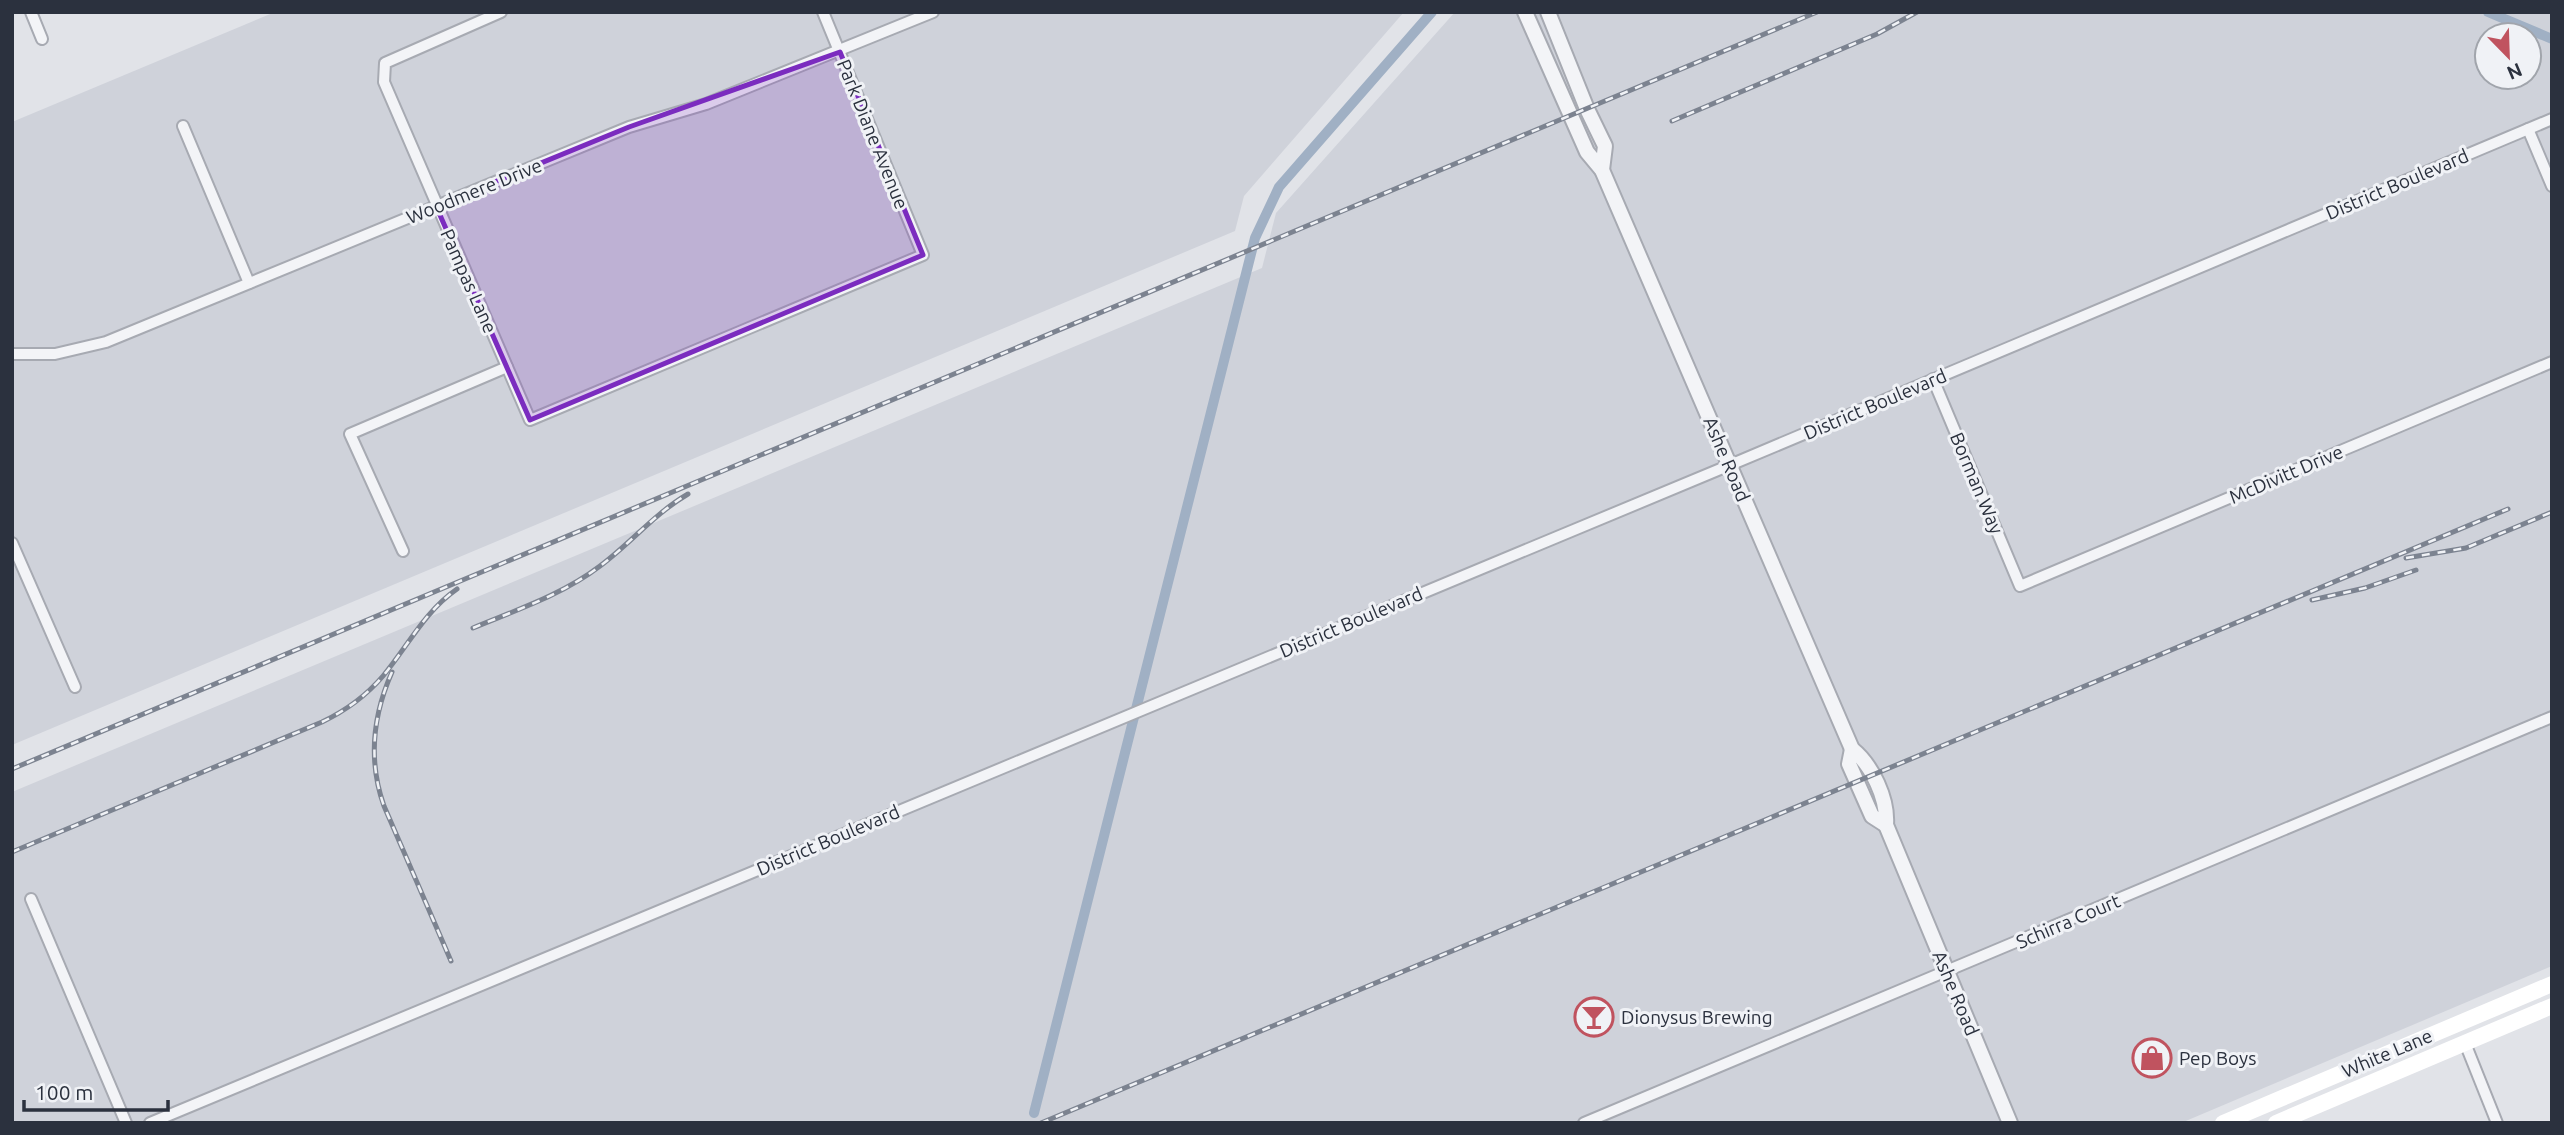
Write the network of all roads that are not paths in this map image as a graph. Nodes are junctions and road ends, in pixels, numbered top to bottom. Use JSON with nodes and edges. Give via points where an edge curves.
{"nodes":[{"id":1,"x":31,"y":12,"type":"edge"},
{"id":2,"x":501,"y":12,"type":"edge"},
{"id":3,"x":823,"y":12,"type":"edge"},
{"id":4,"x":933,"y":12,"type":"edge"},
{"id":5,"x":1525,"y":12,"type":"edge"},
{"id":6,"x":1548,"y":12,"type":"edge"},
{"id":7,"x":42,"y":39,"type":"dead end"},
{"id":8,"x":840,"y":52,"type":"junction"},
{"id":9,"x":2552,"y":119,"type":"edge"},
{"id":10,"x":183,"y":126,"type":"dead end"},
{"id":11,"x":2528,"y":129,"type":"junction"},
{"id":12,"x":1602,"y":170,"type":"junction"},
{"id":13,"x":2552,"y":186,"type":"edge"},
{"id":14,"x":436,"y":206,"type":"junction"},
{"id":15,"x":249,"y":283,"type":"junction"},
{"id":16,"x":12,"y":354,"type":"edge"},
{"id":17,"x":2552,"y":362,"type":"edge"},
{"id":18,"x":507,"y":367,"type":"junction"},
{"id":19,"x":1933,"y":379,"type":"junction"},
{"id":20,"x":530,"y":420,"type":"joint"},
{"id":21,"x":1730,"y":465,"type":"junction"},
{"id":22,"x":12,"y":543,"type":"edge"},
{"id":23,"x":403,"y":551,"type":"dead end"},
{"id":24,"x":2020,"y":586,"type":"joint"},
{"id":25,"x":75,"y":687,"type":"dead end"},
{"id":26,"x":2552,"y":717,"type":"edge"},
{"id":27,"x":31,"y":900,"type":"dead end"},
{"id":28,"x":1947,"y":972,"type":"junction"},
{"id":29,"x":2552,"y":984,"type":"edge"},
{"id":30,"x":2532,"y":992,"type":"junction"},
{"id":31,"x":2552,"y":1006,"type":"edge"},
{"id":32,"x":2420,"y":1040,"type":"junction"},
{"id":33,"x":2465,"y":1043,"type":"junction"},
{"id":34,"x":2318,"y":1083,"type":"junction"},
{"id":35,"x":2368,"y":1084,"type":"junction"},
{"id":36,"x":166,"y":1120,"type":"edge"},
{"id":37,"x":126,"y":1123,"type":"edge"},
{"id":38,"x":150,"y":1123,"type":"edge"},
{"id":39,"x":1584,"y":1123,"type":"edge"},
{"id":40,"x":2010,"y":1123,"type":"edge"},
{"id":41,"x":2223,"y":1123,"type":"edge"},
{"id":42,"x":2268,"y":1123,"type":"edge"},
{"id":43,"x":2276,"y":1123,"type":"edge"},
{"id":44,"x":2497,"y":1123,"type":"edge"}],
"edges":[{"from":1,"to":7,"type":"street"},
{"from":2,"to":14,"type":"street","name":"Pampas Lane","via":[[385,63],[384,82]]},
{"from":3,"to":8,"type":"street","name":"Park Diane Avenue"},
{"from":4,"to":8,"type":"street","name":"Woodmere Drive"},
{"from":5,"to":12,"type":"street","name":"Ashe Road","via":[[1587,152]]},
{"from":6,"to":12,"type":"street","name":"Ashe Road","via":[[1605,146]]},
{"from":8,"to":14,"type":"street","name":"Woodmere Drive","via":[[706,104],[629,127]]},
{"from":8,"to":20,"type":"street","name":"Park Diane Avenue","via":[[923,255]]},
{"from":9,"to":11,"type":"street","name":"District Boulevard"},
{"from":10,"to":15,"type":"street"},
{"from":11,"to":13,"type":"street"},
{"from":11,"to":19,"type":"street","name":"District Boulevard"},
{"from":12,"to":21,"type":"street","name":"Ashe Road"},
{"from":14,"to":15,"type":"street","name":"Woodmere Drive"},
{"from":14,"to":18,"type":"street","name":"Pampas Lane"},
{"from":15,"to":16,"type":"street","name":"Woodmere Drive","via":[[103,343],[55,354]]},
{"from":17,"to":24,"type":"street","name":"McDivitt Drive"},
{"from":18,"to":20,"type":"street","name":"Pampas Lane"},
{"from":18,"to":23,"type":"street","via":[[350,434]]},
{"from":19,"to":21,"type":"street","name":"District Boulevard"},
{"from":19,"to":24,"type":"street","name":"Borman Way"},
{"from":21,"to":28,"type":"street","name":"Ashe Road","via":[[1852,749],[1864,758],[1873,777],[1887,811],[1886,825]]},
{"from":21,"to":36,"type":"street","name":"District Boulevard"},
{"from":22,"to":25,"type":"street"},
{"from":26,"to":28,"type":"street","name":"Schirra Court"},
{"from":27,"to":37,"type":"street"},
{"from":28,"to":39,"type":"street","name":"Schirra Court"},
{"from":28,"to":40,"type":"street","name":"Ashe Road"},
{"from":29,"to":30,"type":"main road","name":"White Lane"},
{"from":30,"to":32,"type":"main road","name":"White Lane"},
{"from":30,"to":33,"type":"main road","via":[[2472,1026]]},
{"from":31,"to":33,"type":"main road","name":"White Lane"},
{"from":32,"to":34,"type":"main road","name":"White Lane"},
{"from":32,"to":35,"type":"main road","via":[[2418,1047]]},
{"from":33,"to":35,"type":"main road","name":"White Lane"},
{"from":33,"to":44,"type":"street"},
{"from":34,"to":41,"type":"main road","name":"White Lane"},
{"from":34,"to":42,"type":"main road","via":[[2314,1094]]},
{"from":35,"to":43,"type":"main road","name":"White Lane"},
{"from":36,"to":38,"type":"street","name":"District Boulevard"}]}
